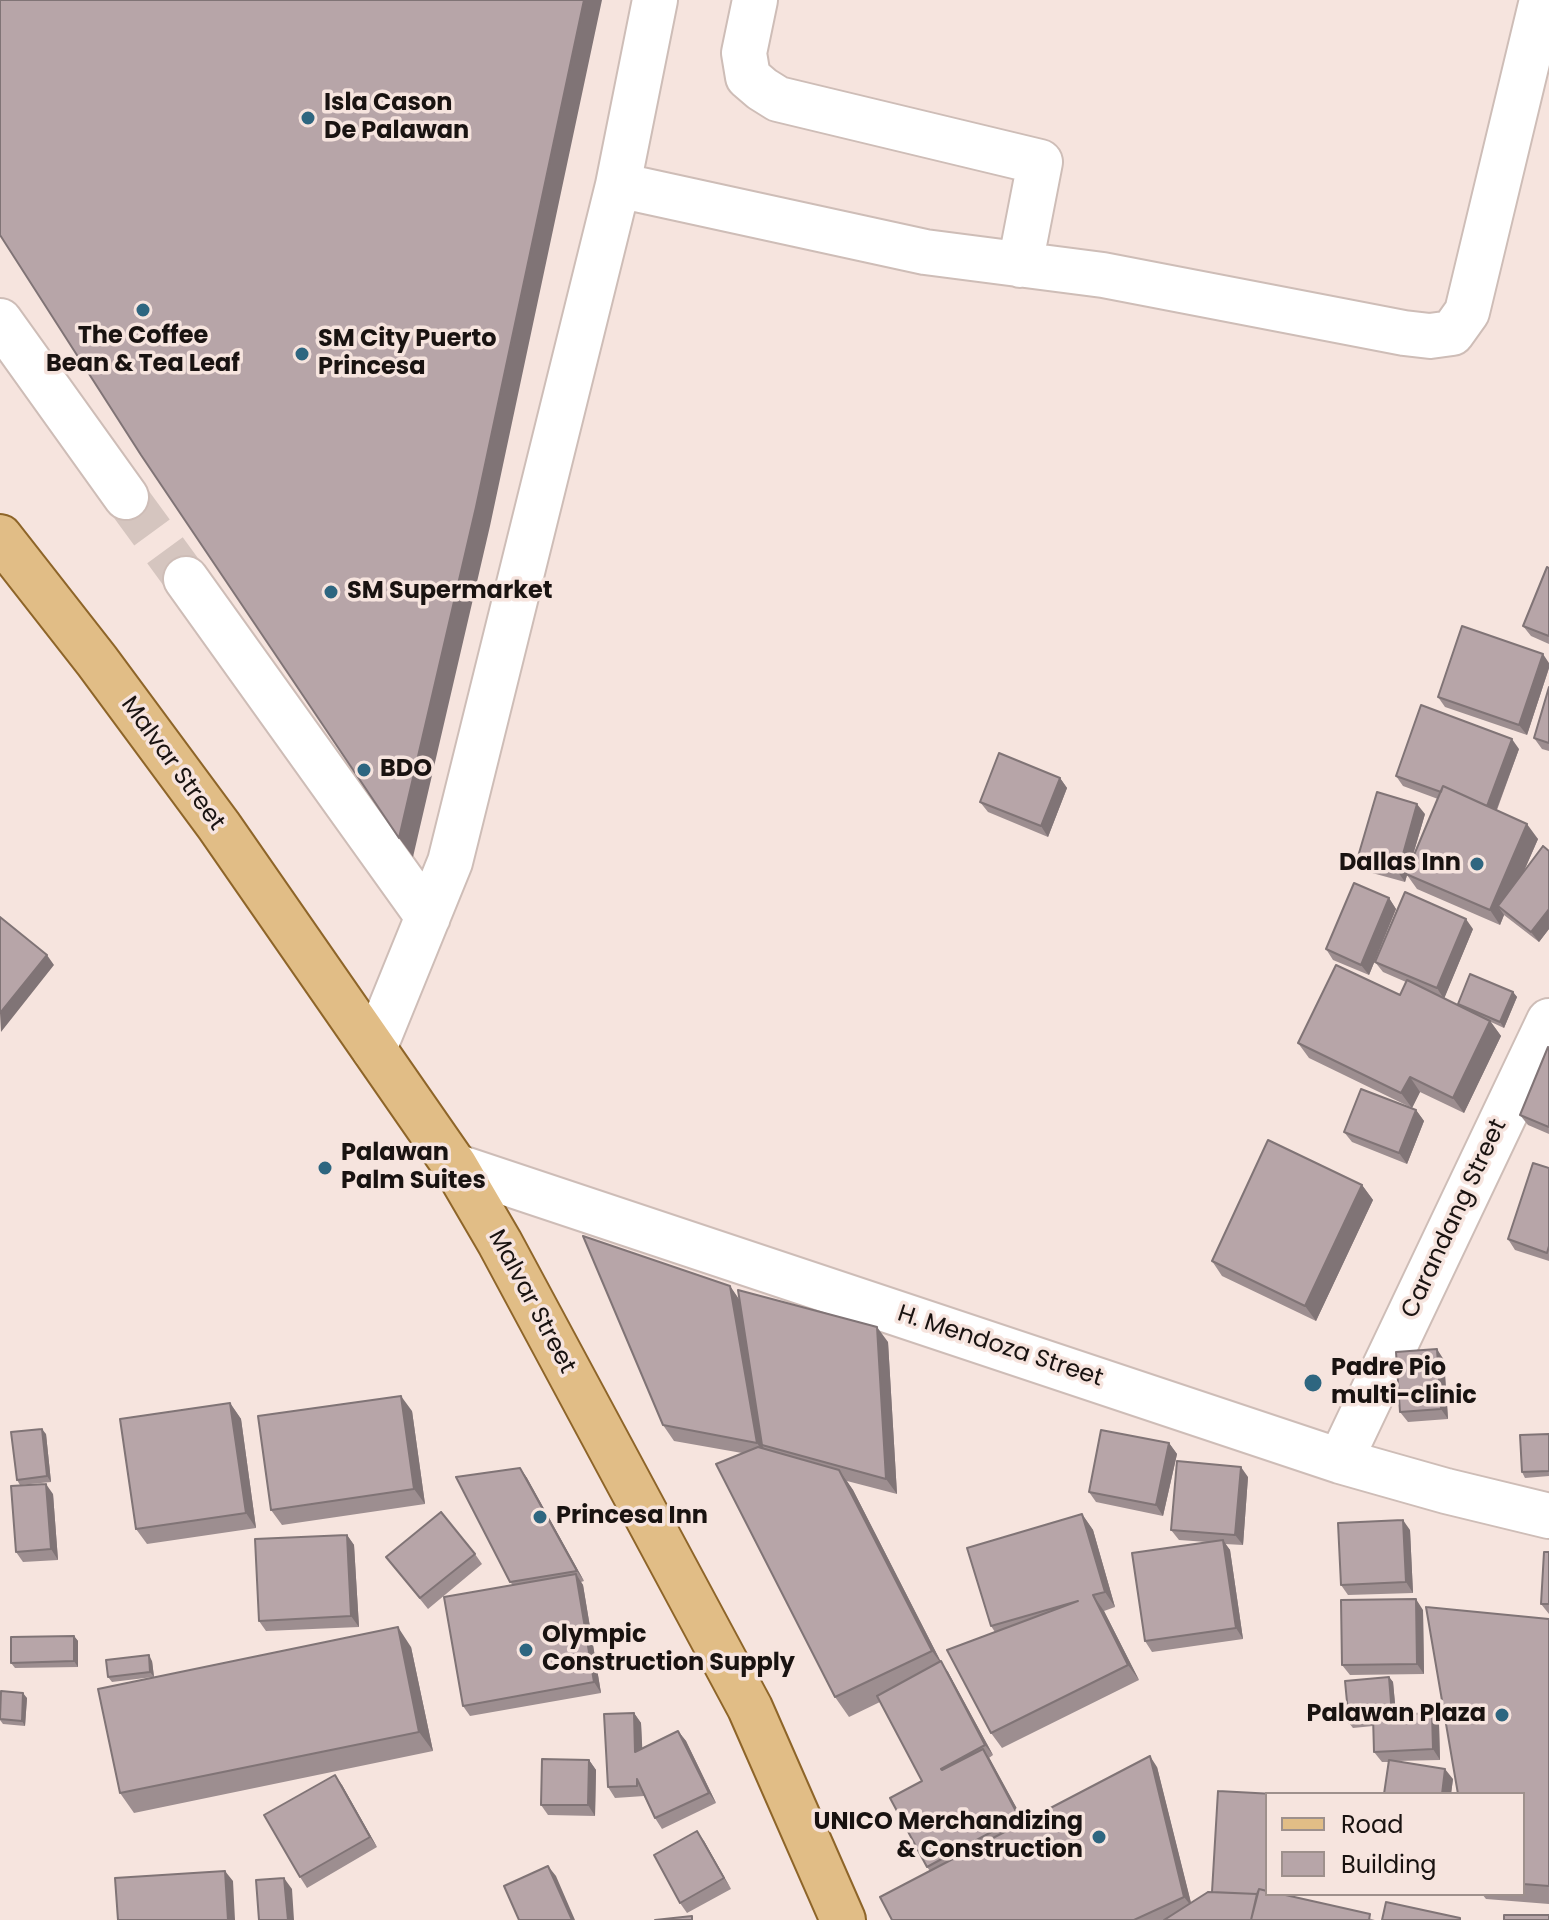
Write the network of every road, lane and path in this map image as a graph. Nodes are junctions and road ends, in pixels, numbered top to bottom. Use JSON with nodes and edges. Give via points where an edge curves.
{"nodes":[{"id":1,"x":655,"y":0,"type":"edge"},
{"id":2,"x":755,"y":0,"type":"edge"},
{"id":3,"x":1542,"y":0,"type":"edge"},
{"id":4,"x":618,"y":185,"type":"junction"},
{"id":5,"x":1020,"y":265,"type":"junction"},
{"id":6,"x":0,"y":321,"type":"edge"},
{"id":7,"x":126,"y":497,"type":"tunnel mouth"},
{"id":8,"x":0,"y":537,"type":"edge"},
{"id":9,"x":186,"y":579,"type":"tunnel mouth"},
{"id":10,"x":428,"y":917,"type":"junction"},
{"id":11,"x":1549,"y":1021,"type":"edge"},
{"id":12,"x":374,"y":1049,"type":"junction"},
{"id":13,"x":455,"y":1166,"type":"junction"},
{"id":14,"x":1340,"y":1461,"type":"junction"},
{"id":15,"x":1549,"y":1516,"type":"edge"},
{"id":16,"x":843,"y":1920,"type":"edge"}],
"edges":[{"from":1,"to":4,"type":"street"},
{"from":2,"to":5,"type":"street","via":[[744,53],[748,77],[778,99],[1040,162]]},
{"from":3,"to":5,"type":"street","via":[[1467,312],[1452,333],[1404,333],[1103,275]]},
{"from":4,"to":5,"type":"street","via":[[925,252]]},
{"from":4,"to":10,"type":"street","via":[[450,862]]},
{"from":6,"to":7,"type":"street"},
{"from":8,"to":12,"type":"main road","name":"Malvar Street","via":[[219,826]]},
{"from":9,"to":10,"type":"street"},
{"from":10,"to":12,"type":"street"},
{"from":11,"to":14,"type":"street","name":"Carandang Street"},
{"from":12,"to":13,"type":"main road","name":"Malvar Street"},
{"from":13,"to":14,"type":"street","name":"H. Mendoza Street"},
{"from":13,"to":16,"type":"main road","name":"Malvar Street","via":[[750,1708]]},
{"from":14,"to":15,"type":"street","name":"H. Mendoza Street"}]}
